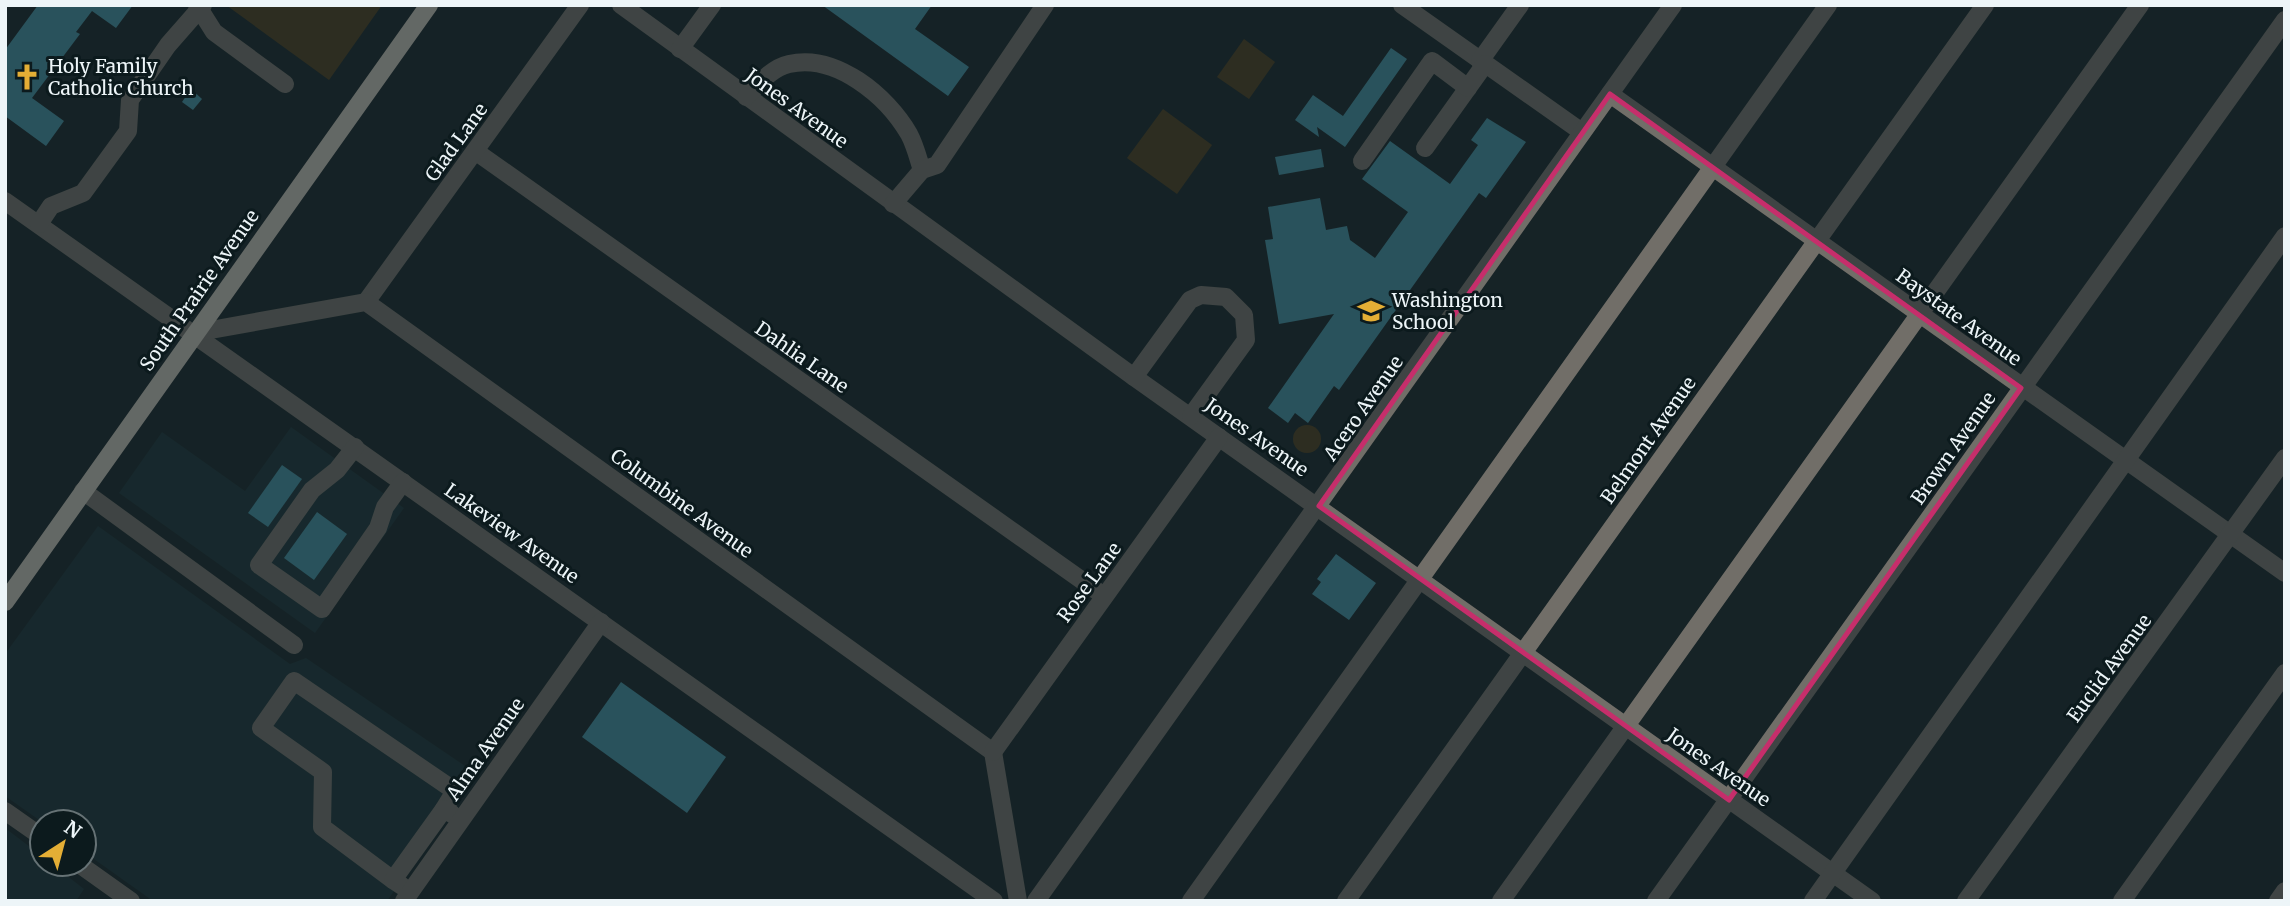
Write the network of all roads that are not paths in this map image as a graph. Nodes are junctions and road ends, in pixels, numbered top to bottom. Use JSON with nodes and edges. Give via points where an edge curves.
{"nodes":[{"id":1,"x":429,"y":5,"type":"edge"},
{"id":2,"x":580,"y":5,"type":"edge"},
{"id":3,"x":621,"y":5,"type":"edge"},
{"id":4,"x":712,"y":5,"type":"edge"},
{"id":5,"x":1045,"y":5,"type":"edge"},
{"id":6,"x":1402,"y":5,"type":"edge"},
{"id":7,"x":1521,"y":5,"type":"edge"},
{"id":8,"x":1673,"y":5,"type":"edge"},
{"id":9,"x":1828,"y":5,"type":"edge"},
{"id":10,"x":1986,"y":5,"type":"edge"},
{"id":11,"x":2140,"y":5,"type":"edge"},
{"id":12,"x":201,"y":6,"type":"edge"},
{"id":13,"x":2285,"y":20,"type":"edge"},
{"id":14,"x":680,"y":49,"type":"junction"},
{"id":15,"x":1483,"y":62,"type":"junction"},
{"id":16,"x":285,"y":84,"type":"dead end"},
{"id":17,"x":1468,"y":88,"type":"junction"},
{"id":18,"x":1610,"y":94,"type":"junction"},
{"id":19,"x":746,"y":97,"type":"junction"},
{"id":20,"x":1582,"y":132,"type":"junction"},
{"id":21,"x":1425,"y":148,"type":"dead end"},
{"id":22,"x":475,"y":151,"type":"junction"},
{"id":23,"x":1362,"y":161,"type":"dead end"},
{"id":24,"x":1713,"y":167,"type":"junction"},
{"id":25,"x":922,"y":170,"type":"junction"},
{"id":26,"x":5,"y":201,"type":"edge"},
{"id":27,"x":893,"y":204,"type":"junction"},
{"id":28,"x":39,"y":224,"type":"junction"},
{"id":29,"x":2285,"y":236,"type":"edge"},
{"id":30,"x":1816,"y":241,"type":"junction"},
{"id":31,"x":366,"y":302,"type":"junction"},
{"id":32,"x":1920,"y":316,"type":"junction"},
{"id":33,"x":194,"y":333,"type":"junction"},
{"id":34,"x":1134,"y":377,"type":"junction"},
{"id":35,"x":2021,"y":388,"type":"junction"},
{"id":36,"x":1191,"y":416,"type":"junction"},
{"id":37,"x":1219,"y":437,"type":"junction"},
{"id":38,"x":355,"y":447,"type":"junction"},
{"id":39,"x":2285,"y":458,"type":"edge"},
{"id":40,"x":2124,"y":460,"type":"junction"},
{"id":41,"x":404,"y":482,"type":"junction"},
{"id":42,"x":83,"y":491,"type":"junction"},
{"id":43,"x":1319,"y":506,"type":"junction"},
{"id":44,"x":2232,"y":534,"type":"junction"},
{"id":45,"x":2285,"y":573,"type":"edge"},
{"id":46,"x":1418,"y":578,"type":"junction"},
{"id":47,"x":1104,"y":596,"type":"junction"},
{"id":48,"x":5,"y":602,"type":"edge"},
{"id":49,"x":601,"y":622,"type":"junction"},
{"id":50,"x":294,"y":645,"type":"dead end"},
{"id":51,"x":1522,"y":653,"type":"junction"},
{"id":52,"x":2285,"y":673,"type":"edge"},
{"id":53,"x":1624,"y":726,"type":"junction"},
{"id":54,"x":993,"y":752,"type":"junction"},
{"id":55,"x":1729,"y":800,"type":"junction"},
{"id":56,"x":444,"y":808,"type":"junction"},
{"id":57,"x":5,"y":811,"type":"edge"},
{"id":58,"x":461,"y":819,"type":"junction"},
{"id":59,"x":28,"y":827,"type":"edge"},
{"id":60,"x":1833,"y":873,"type":"junction"},
{"id":61,"x":98,"y":878,"type":"edge"},
{"id":62,"x":393,"y":880,"type":"junction"},
{"id":63,"x":2285,"y":891,"type":"edge"},
{"id":64,"x":407,"y":896,"type":"edge"},
{"id":65,"x":131,"y":901,"type":"edge"},
{"id":66,"x":994,"y":901,"type":"edge"},
{"id":67,"x":1018,"y":901,"type":"edge"},
{"id":68,"x":1036,"y":901,"type":"edge"},
{"id":69,"x":1191,"y":901,"type":"edge"},
{"id":70,"x":1346,"y":901,"type":"edge"},
{"id":71,"x":1502,"y":901,"type":"edge"},
{"id":72,"x":1656,"y":901,"type":"edge"},
{"id":73,"x":1813,"y":901,"type":"edge"},
{"id":74,"x":1872,"y":901,"type":"edge"},
{"id":75,"x":1966,"y":901,"type":"edge"},
{"id":76,"x":2122,"y":901,"type":"edge"},
{"id":77,"x":2278,"y":901,"type":"edge"}],
"edges":[{"from":1,"to":33,"type":"main road","name":"South Prairie Avenue"},
{"from":2,"to":22,"type":"street","name":"Glad Lane"},
{"from":3,"to":14,"type":"street","name":"Jones Avenue"},
{"from":4,"to":14,"type":"street"},
{"from":5,"to":25,"type":"street","via":[[937,165]]},
{"from":6,"to":15,"type":"street"},
{"from":7,"to":15,"type":"street"},
{"from":8,"to":18,"type":"street","name":"Acero Avenue"},
{"from":9,"to":24,"type":"street"},
{"from":10,"to":30,"type":"street","name":"Belmont Avenue"},
{"from":11,"to":32,"type":"street"},
{"from":12,"to":16,"type":"street","via":[[214,32]]},
{"from":12,"to":28,"type":"street","via":[[130,100],[128,131],[83,193],[51,206]]},
{"from":13,"to":35,"type":"street","name":"Brown Avenue"},
{"from":14,"to":19,"type":"street","name":"Jones Avenue"},
{"from":15,"to":17,"type":"street"},
{"from":15,"to":20,"type":"street"},
{"from":17,"to":21,"type":"street"},
{"from":17,"to":23,"type":"street","via":[[1432,61]]},
{"from":18,"to":20,"type":"street","name":"Acero Avenue"},
{"from":18,"to":24,"type":"street","name":"Baystate Avenue"},
{"from":19,"to":25,"type":"street","via":[[774,70],[789,64],[818,63],[843,71],[892,108],[910,136]]},
{"from":19,"to":27,"type":"street","name":"Jones Avenue"},
{"from":20,"to":43,"type":"street","name":"Acero Avenue"},
{"from":22,"to":31,"type":"street","name":"Glad Lane"},
{"from":22,"to":47,"type":"street","name":"Dahlia Lane"},
{"from":24,"to":30,"type":"street","name":"Baystate Avenue"},
{"from":24,"to":46,"type":"street"},
{"from":25,"to":27,"type":"street"},
{"from":26,"to":28,"type":"street","name":"Lakeview Avenue"},
{"from":27,"to":34,"type":"street","name":"Jones Avenue"},
{"from":28,"to":33,"type":"street","name":"Lakeview Avenue"},
{"from":29,"to":40,"type":"street"},
{"from":30,"to":32,"type":"street","name":"Baystate Avenue"},
{"from":30,"to":51,"type":"street","name":"Belmont Avenue"},
{"from":31,"to":33,"type":"street"},
{"from":31,"to":54,"type":"street","name":"Columbine Avenue"},
{"from":32,"to":35,"type":"street","name":"Baystate Avenue"},
{"from":32,"to":53,"type":"street"},
{"from":33,"to":38,"type":"street","name":"Lakeview Avenue"},
{"from":33,"to":42,"type":"main road","name":"South Prairie Avenue"},
{"from":34,"to":36,"type":"street","name":"Jones Avenue"},
{"from":34,"to":36,"type":"street","via":[[1190,300],[1202,295],[1226,297],[1244,315],[1245,340]]},
{"from":35,"to":40,"type":"street","name":"Baystate Avenue"},
{"from":35,"to":55,"type":"street","name":"Brown Avenue"},
{"from":36,"to":37,"type":"street","name":"Jones Avenue"},
{"from":37,"to":43,"type":"street","name":"Jones Avenue"},
{"from":37,"to":47,"type":"street","name":"Rose Lane"},
{"from":38,"to":41,"type":"street","name":"Lakeview Avenue"},
{"from":38,"to":41,"type":"street","via":[[337,470],[312,490],[259,565],[322,609]]},
{"from":39,"to":44,"type":"street","name":"Euclid Avenue"},
{"from":40,"to":44,"type":"street","name":"Baystate Avenue"},
{"from":40,"to":60,"type":"street"},
{"from":41,"to":49,"type":"street","name":"Lakeview Avenue"},
{"from":42,"to":48,"type":"main road","name":"South Prairie Avenue"},
{"from":42,"to":50,"type":"street"},
{"from":43,"to":46,"type":"street","name":"Jones Avenue"},
{"from":43,"to":68,"type":"street","name":"Acero Avenue"},
{"from":44,"to":45,"type":"street","name":"Baystate Avenue"},
{"from":44,"to":75,"type":"street","name":"Euclid Avenue"},
{"from":46,"to":51,"type":"street","name":"Jones Avenue"},
{"from":46,"to":69,"type":"street"},
{"from":47,"to":54,"type":"street","name":"Rose Lane"},
{"from":49,"to":58,"type":"street","name":"Alma Avenue"},
{"from":49,"to":66,"type":"street","name":"Lakeview Avenue"},
{"from":51,"to":53,"type":"street","name":"Jones Avenue"},
{"from":51,"to":70,"type":"street","name":"Belmont Avenue"},
{"from":52,"to":76,"type":"street"},
{"from":53,"to":55,"type":"street","name":"Jones Avenue"},
{"from":53,"to":71,"type":"street"},
{"from":54,"to":67,"type":"street"},
{"from":55,"to":60,"type":"street","name":"Jones Avenue"},
{"from":55,"to":72,"type":"street","name":"Brown Avenue"},
{"from":56,"to":58,"type":"street"},
{"from":56,"to":62,"type":"street"},
{"from":56,"to":62,"type":"street","via":[[454,791],[294,681],[261,728],[323,772],[322,827]]},
{"from":57,"to":59,"type":"street"},
{"from":58,"to":64,"type":"street","name":"Alma Avenue"},
{"from":60,"to":73,"type":"street"},
{"from":60,"to":74,"type":"street","name":"Jones Avenue"},
{"from":61,"to":65,"type":"street"},
{"from":62,"to":64,"type":"street"},
{"from":63,"to":77,"type":"street"}]}
